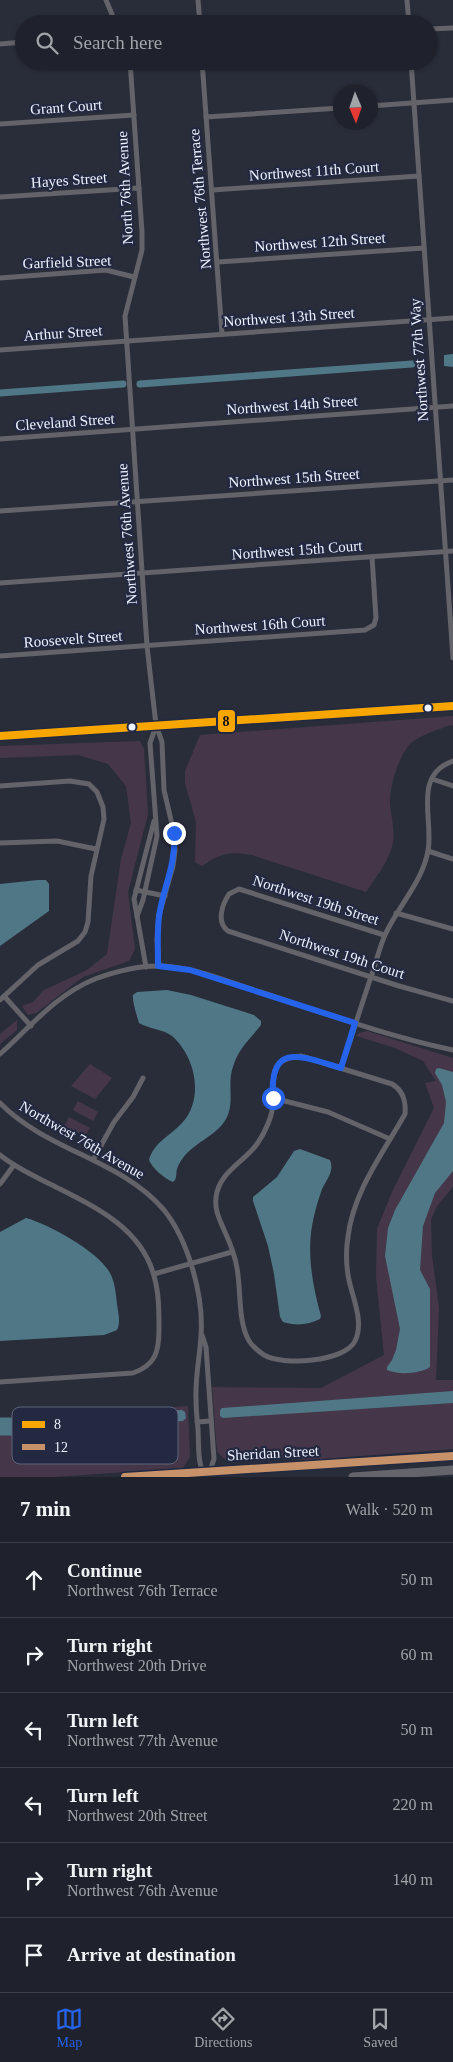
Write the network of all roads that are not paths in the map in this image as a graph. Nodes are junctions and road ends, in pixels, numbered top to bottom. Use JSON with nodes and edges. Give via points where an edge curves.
{"nodes":[{"id":1,"x":106,"y":0,"type":"edge"},
{"id":2,"x":198,"y":0,"type":"edge"},
{"id":3,"x":407,"y":0,"type":"edge"},
{"id":4,"x":112,"y":15,"type":"edge"},
{"id":5,"x":199,"y":15,"type":"edge"},
{"id":6,"x":408,"y":15,"type":"edge"},
{"id":7,"x":453,"y":28,"type":"edge"},
{"id":8,"x":438,"y":29,"type":"edge"},
{"id":9,"x":15,"y":43,"type":"edge"},
{"id":10,"x":0,"y":44,"type":"edge"},
{"id":11,"x":131,"y":70,"type":"edge"},
{"id":12,"x":203,"y":70,"type":"edge"},
{"id":13,"x":412,"y":70,"type":"edge"},
{"id":14,"x":453,"y":100,"type":"edge"},
{"id":15,"x":414,"y":103,"type":"junction"},
{"id":16,"x":378,"y":105,"type":"edge"},
{"id":17,"x":333,"y":108,"type":"edge"},
{"id":18,"x":134,"y":115,"type":"junction"},
{"id":19,"x":206,"y":117,"type":"junction"},
{"id":20,"x":0,"y":124,"type":"edge"},
{"id":21,"x":419,"y":176,"type":"junction"},
{"id":22,"x":139,"y":188,"type":"junction"},
{"id":23,"x":212,"y":190,"type":"junction"},
{"id":24,"x":0,"y":197,"type":"edge"},
{"id":25,"x":424,"y":248,"type":"junction"},
{"id":26,"x":218,"y":262,"type":"junction"},
{"id":27,"x":134,"y":277,"type":"junction"},
{"id":28,"x":0,"y":278,"type":"edge"},
{"id":29,"x":453,"y":318,"type":"edge"},
{"id":30,"x":430,"y":320,"type":"junction"},
{"id":31,"x":222,"y":334,"type":"junction"},
{"id":32,"x":127,"y":342,"type":"junction"},
{"id":33,"x":0,"y":350,"type":"edge"},
{"id":34,"x":453,"y":406,"type":"edge"},
{"id":35,"x":435,"y":407,"type":"junction"},
{"id":36,"x":132,"y":430,"type":"junction"},
{"id":37,"x":0,"y":438,"type":"edge"},
{"id":38,"x":440,"y":480,"type":"junction"},
{"id":39,"x":453,"y":480,"type":"edge"},
{"id":40,"x":137,"y":501,"type":"junction"},
{"id":41,"x":0,"y":511,"type":"edge"},
{"id":42,"x":453,"y":551,"type":"edge"},
{"id":43,"x":445,"y":552,"type":"junction"},
{"id":44,"x":372,"y":558,"type":"junction"},
{"id":45,"x":142,"y":574,"type":"junction"},
{"id":46,"x":0,"y":583,"type":"edge"},
{"id":47,"x":147,"y":646,"type":"junction"},
{"id":48,"x":0,"y":656,"type":"edge"},
{"id":49,"x":453,"y":658,"type":"edge"},
{"id":50,"x":453,"y":706,"type":"edge"},
{"id":51,"x":156,"y":725,"type":"junction"},
{"id":52,"x":0,"y":736,"type":"edge"},
{"id":53,"x":453,"y":761,"type":"edge"},
{"id":54,"x":432,"y":780,"type":"junction"},
{"id":55,"x":0,"y":786,"type":"edge"},
{"id":56,"x":453,"y":786,"type":"edge"},
{"id":57,"x":155,"y":818,"type":"junction"},
{"id":58,"x":0,"y":844,"type":"edge"},
{"id":59,"x":96,"y":849,"type":"junction"},
{"id":60,"x":428,"y":851,"type":"junction"},
{"id":61,"x":453,"y":859,"type":"edge"},
{"id":62,"x":239,"y":889,"type":"joint"},
{"id":63,"x":136,"y":890,"type":"junction"},
{"id":64,"x":144,"y":892,"type":"junction"},
{"id":65,"x":164,"y":896,"type":"junction"},
{"id":66,"x":396,"y":913,"type":"junction"},
{"id":67,"x":137,"y":916,"type":"junction"},
{"id":68,"x":453,"y":929,"type":"edge"},
{"id":69,"x":384,"y":935,"type":"junction"},
{"id":70,"x":146,"y":966,"type":"junction"},
{"id":71,"x":158,"y":966,"type":"junction"},
{"id":72,"x":371,"y":977,"type":"junction"},
{"id":73,"x":2,"y":998,"type":"edge"},
{"id":74,"x":453,"y":1000,"type":"edge"},
{"id":75,"x":355,"y":1023,"type":"junction"},
{"id":76,"x":31,"y":1026,"type":"junction"},
{"id":77,"x":453,"y":1050,"type":"edge"},
{"id":78,"x":0,"y":1054,"type":"edge"},
{"id":79,"x":341,"y":1068,"type":"junction"},
{"id":80,"x":143,"y":1078,"type":"dead end"},
{"id":81,"x":273,"y":1098,"type":"junction"},
{"id":82,"x":0,"y":1103,"type":"edge"},
{"id":83,"x":390,"y":1139,"type":"junction"},
{"id":84,"x":0,"y":1155,"type":"edge"},
{"id":85,"x":93,"y":1160,"type":"junction"},
{"id":86,"x":14,"y":1165,"type":"junction"},
{"id":87,"x":0,"y":1184,"type":"edge"},
{"id":88,"x":232,"y":1252,"type":"junction"},
{"id":89,"x":192,"y":1264,"type":"junction"},
{"id":90,"x":154,"y":1274,"type":"junction"},
{"id":91,"x":201,"y":1335,"type":"junction"},
{"id":92,"x":0,"y":1382,"type":"edge"},
{"id":93,"x":211,"y":1421,"type":"junction"},
{"id":94,"x":198,"y":1422,"type":"junction"},
{"id":95,"x":453,"y":1456,"type":"edge"},
{"id":96,"x":397,"y":1460,"type":"junction"},
{"id":97,"x":453,"y":1470,"type":"edge"},
{"id":98,"x":206,"y":1474,"type":"edge"},
{"id":99,"x":398,"y":1475,"type":"edge"},
{"id":100,"x":125,"y":1477,"type":"edge"},
{"id":101,"x":354,"y":1477,"type":"edge"}],
"edges":[{"from":1,"to":4,"type":"street"},
{"from":2,"to":5,"type":"street"},
{"from":3,"to":6,"type":"street"},
{"from":7,"to":8,"type":"street"},
{"from":9,"to":10,"type":"street"},
{"from":11,"to":18,"type":"street","name":"North 76th Avenue"},
{"from":12,"to":19,"type":"street","name":"Northwest 76th Terrace"},
{"from":13,"to":15,"type":"street","name":"Northwest 77th Way"},
{"from":14,"to":15,"type":"street"},
{"from":15,"to":16,"type":"street"},
{"from":15,"to":21,"type":"street","name":"Northwest 77th Way"},
{"from":17,"to":19,"type":"street"},
{"from":18,"to":20,"type":"street","name":"Grant Court"},
{"from":18,"to":22,"type":"street","name":"North 76th Avenue"},
{"from":19,"to":23,"type":"street","name":"Northwest 76th Terrace"},
{"from":21,"to":23,"type":"street","name":"Northwest 11th Court"},
{"from":21,"to":25,"type":"street","name":"Northwest 77th Way"},
{"from":22,"to":24,"type":"street","name":"Hayes Street"},
{"from":22,"to":27,"type":"street","name":"North 76th Avenue","via":[[142,250]]},
{"from":23,"to":26,"type":"street","name":"Northwest 76th Terrace"},
{"from":25,"to":26,"type":"street","name":"Northwest 12th Street"},
{"from":25,"to":30,"type":"street","name":"Northwest 77th Way"},
{"from":26,"to":31,"type":"street","name":"Northwest 76th Terrace"},
{"from":27,"to":28,"type":"street","name":"Garfield Street","via":[[106,270]]},
{"from":27,"to":32,"type":"street","name":"North 76th Avenue","via":[[125,316]]},
{"from":29,"to":30,"type":"street","name":"Northwest 13th Street"},
{"from":30,"to":31,"type":"street","name":"Northwest 13th Street"},
{"from":30,"to":35,"type":"street","name":"Northwest 77th Way"},
{"from":31,"to":32,"type":"street","name":"Northwest 13th Street"},
{"from":32,"to":33,"type":"street","name":"Arthur Street"},
{"from":32,"to":36,"type":"street","name":"Northwest 76th Avenue"},
{"from":34,"to":35,"type":"street","name":"Northwest 14th Street"},
{"from":35,"to":36,"type":"street","name":"Northwest 14th Street"},
{"from":35,"to":38,"type":"street","name":"Northwest 77th Way"},
{"from":36,"to":37,"type":"street","name":"Cleveland Street"},
{"from":36,"to":40,"type":"street","name":"Northwest 76th Avenue"},
{"from":38,"to":39,"type":"street","name":"Northwest 15th Street"},
{"from":38,"to":40,"type":"street","name":"Northwest 15th Street"},
{"from":38,"to":43,"type":"street","name":"Northwest 77th Way"},
{"from":40,"to":41,"type":"street","name":"Northwest 15th Street"},
{"from":40,"to":45,"type":"street","name":"Northwest 76th Avenue"},
{"from":42,"to":43,"type":"street","name":"Northwest 15th Court"},
{"from":43,"to":44,"type":"street","name":"Northwest 15th Court"},
{"from":43,"to":49,"type":"street","name":"Northwest 77th Way"},
{"from":44,"to":45,"type":"street","name":"Northwest 15th Court"},
{"from":44,"to":47,"type":"street","name":"Northwest 16th Court","via":[[376,618],[374,625],[365,630]]},
{"from":45,"to":46,"type":"street","name":"Northwest 15th Court"},
{"from":45,"to":47,"type":"street","name":"Northwest 76th Avenue"},
{"from":47,"to":48,"type":"street","name":"Roosevelt Street"},
{"from":47,"to":51,"type":"street","name":"Northwest 76th Avenue"},
{"from":50,"to":51,"type":"street"},
{"from":51,"to":52,"type":"street"},
{"from":51,"to":57,"type":"street","name":"Northwest 76th Avenue","via":[[150,743]]},
{"from":51,"to":65,"type":"street","name":"Northwest 76th Avenue","via":[[162,742],[164,790],[175,851]]},
{"from":53,"to":54,"type":"street","via":[[441,767]]},
{"from":54,"to":56,"type":"street"},
{"from":54,"to":60,"type":"street","via":[[426,792],[430,832]]},
{"from":55,"to":59,"type":"street","via":[[89,784],[97,792],[103,807],[104,819]]},
{"from":57,"to":63,"type":"street","name":"Northwest 76th Avenue"},
{"from":57,"to":64,"type":"street","name":"Northwest 76th Avenue","via":[[157,836]]},
{"from":58,"to":59,"type":"street","via":[[57,841]]},
{"from":59,"to":73,"type":"street","via":[[86,932],[78,941],[38,966]]},
{"from":60,"to":61,"type":"street"},
{"from":60,"to":66,"type":"street","via":[[415,885]]},
{"from":62,"to":69,"type":"street","name":"Northwest 19th Street"},
{"from":62,"to":72,"type":"street","name":"Northwest 19th Court","via":[[226,898],[221,914],[224,928]]},
{"from":63,"to":64,"type":"street"},
{"from":63,"to":67,"type":"street","name":"Northwest 76th Avenue"},
{"from":64,"to":65,"type":"street"},
{"from":64,"to":67,"type":"street","name":"Northwest 76th Avenue"},
{"from":65,"to":71,"type":"street","name":"Northwest 76th Avenue","via":[[159,915]]},
{"from":66,"to":68,"type":"street"},
{"from":66,"to":69,"type":"street"},
{"from":67,"to":70,"type":"street","name":"Northwest 76th Avenue"},
{"from":69,"to":72,"type":"street"},
{"from":70,"to":71,"type":"street"},
{"from":70,"to":76,"type":"street","via":[[121,971],[73,990]]},
{"from":71,"to":75,"type":"street","via":[[190,970]]},
{"from":72,"to":74,"type":"street","name":"Northwest 19th Court"},
{"from":72,"to":75,"type":"street"},
{"from":73,"to":76,"type":"street"},
{"from":75,"to":77,"type":"street"},
{"from":75,"to":79,"type":"street"},
{"from":76,"to":78,"type":"street"},
{"from":79,"to":81,"type":"street","via":[[301,1056],[289,1057],[279,1062],[274,1071]]},
{"from":79,"to":83,"type":"street","via":[[398,1088],[406,1103],[405,1114]]},
{"from":80,"to":85,"type":"street"},
{"from":81,"to":83,"type":"street","via":[[328,1112]]},
{"from":81,"to":88,"type":"street","via":[[268,1124],[258,1143],[228,1172],[216,1194],[218,1216]]},
{"from":82,"to":85,"type":"street","name":"Northwest 76th Avenue","via":[[48,1138]]},
{"from":83,"to":88,"type":"street","via":[[361,1191],[348,1236],[348,1276],[359,1332],[355,1342],[341,1354],[276,1359],[254,1347],[244,1327],[237,1267]]},
{"from":84,"to":86,"type":"street"},
{"from":85,"to":89,"type":"street","name":"Northwest 76th Avenue","via":[[146,1192],[175,1224]]},
{"from":86,"to":87,"type":"street"},
{"from":86,"to":90,"type":"street","via":[[114,1219],[138,1244]]},
{"from":88,"to":89,"type":"street"},
{"from":89,"to":90,"type":"street"},
{"from":89,"to":91,"type":"street","name":"Northwest 76th Avenue"},
{"from":90,"to":92,"type":"street","via":[[159,1346],[149,1365],[133,1373]]},
{"from":91,"to":93,"type":"street","name":"Northwest 76th Avenue","via":[[206,1347]]},
{"from":91,"to":94,"type":"street","name":"Northwest 76th Avenue","via":[[196,1398]]},
{"from":93,"to":94,"type":"street"},
{"from":93,"to":98,"type":"street","name":"Northwest 76th Avenue","via":[[214,1459]]},
{"from":94,"to":98,"type":"street","name":"Northwest 76th Avenue"},
{"from":95,"to":96,"type":"main road","name":"Sheridan Street"},
{"from":96,"to":98,"type":"main road","name":"Sheridan Street"},
{"from":96,"to":99,"type":"street"},
{"from":97,"to":99,"type":"main road"},
{"from":98,"to":100,"type":"main road","name":"Sheridan Street"},
{"from":99,"to":101,"type":"main road"}]}
